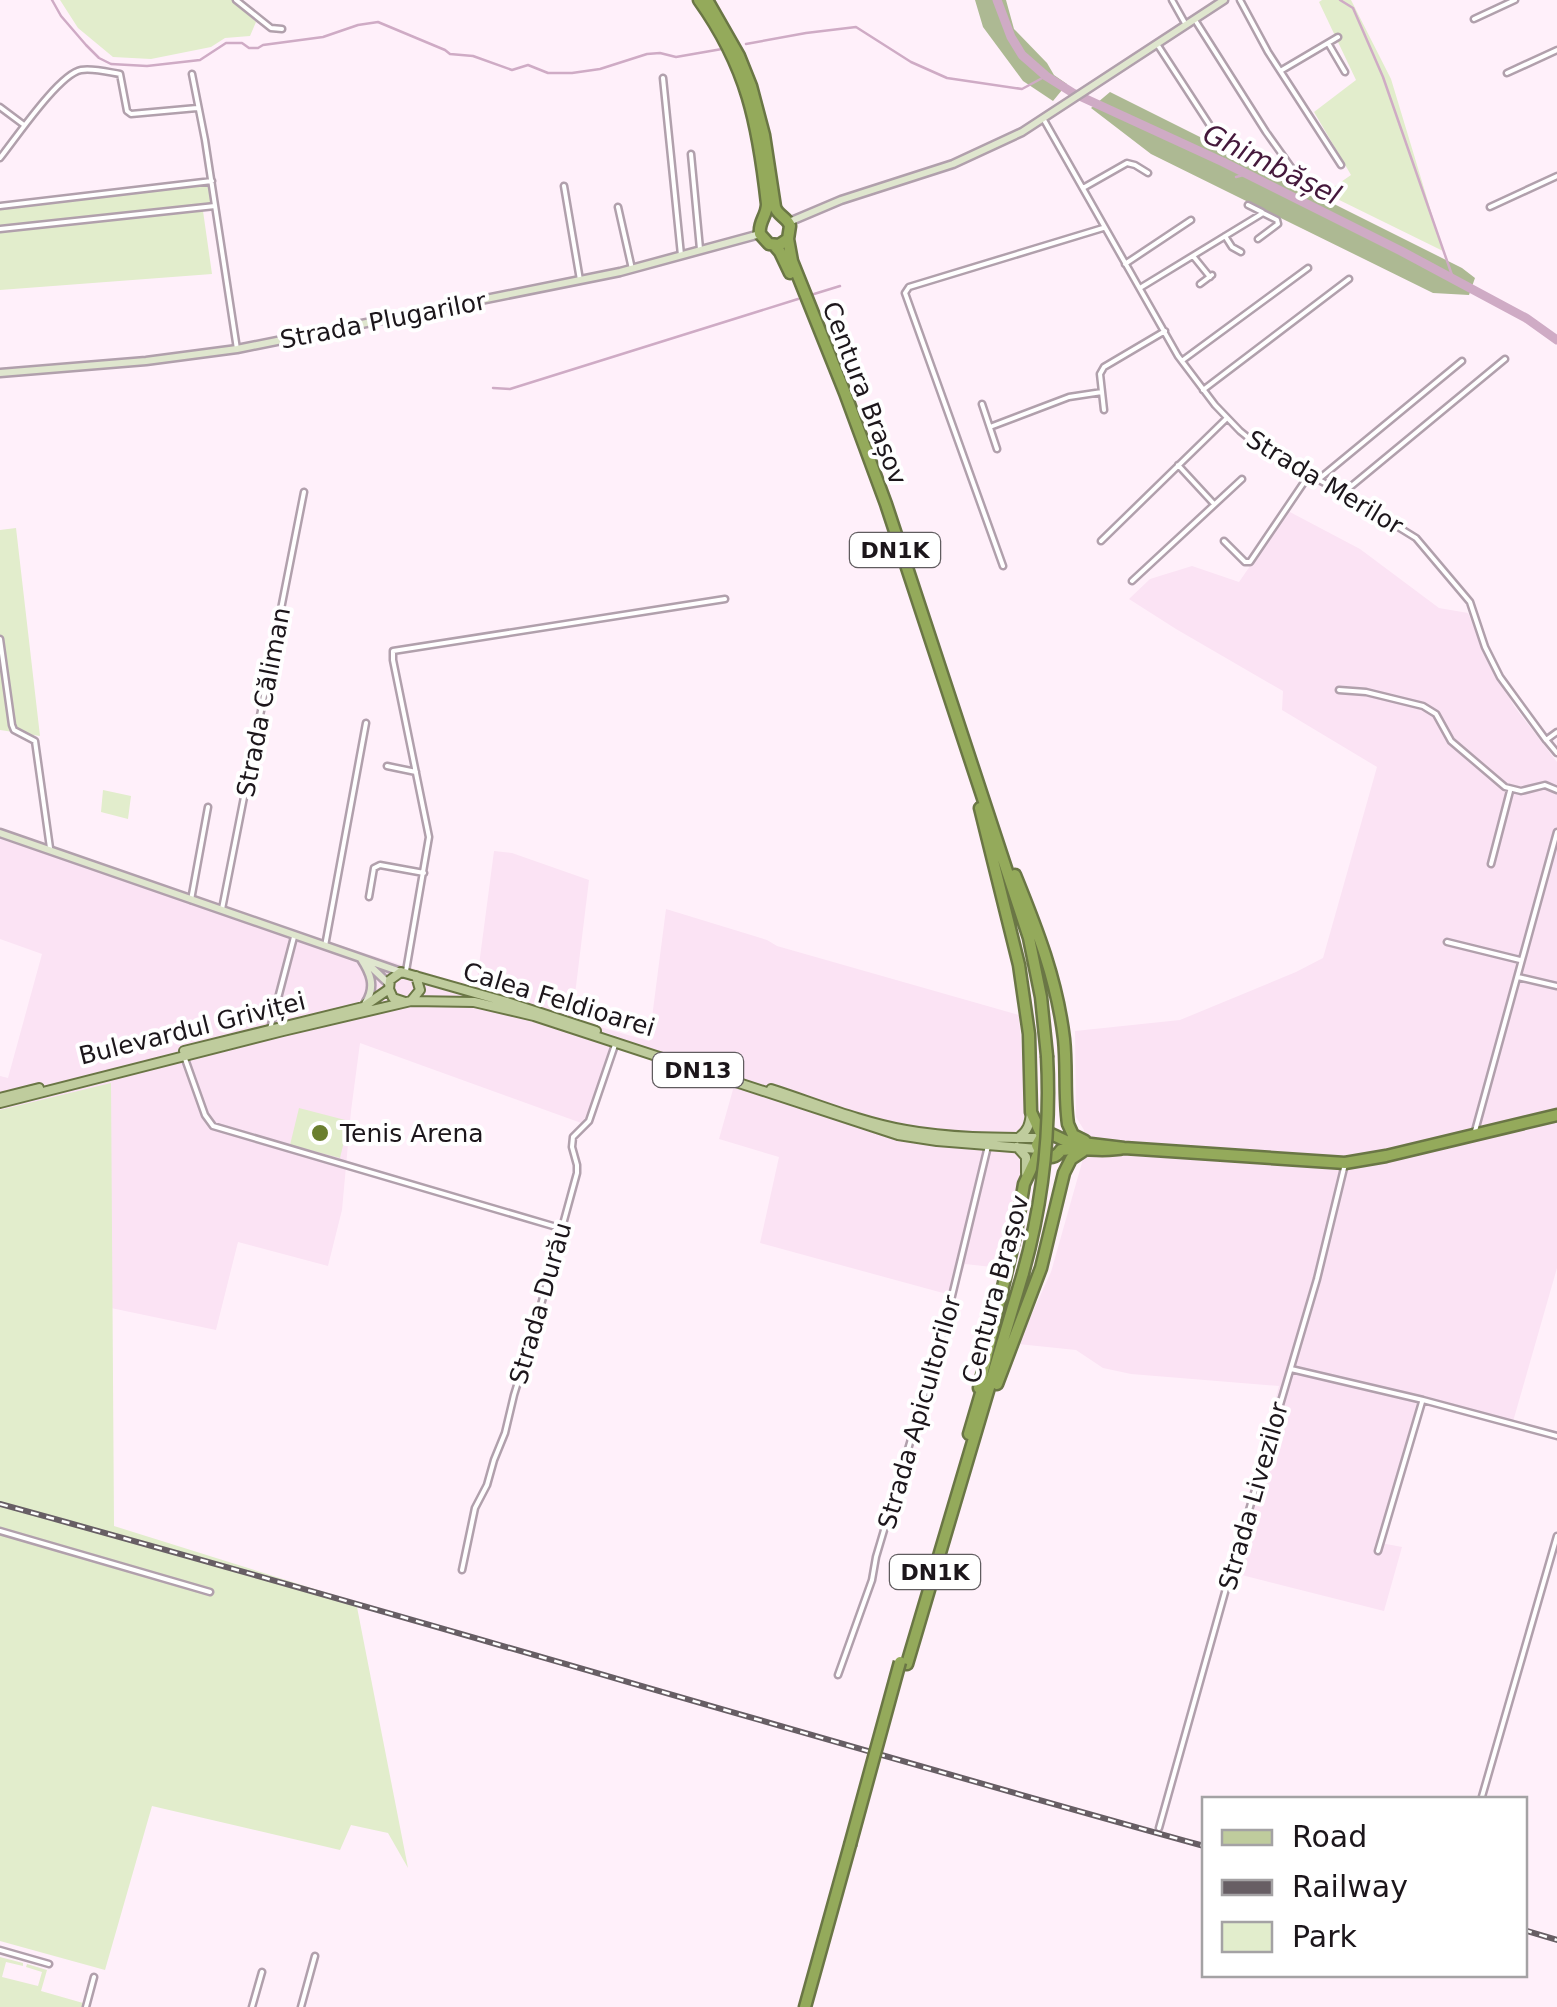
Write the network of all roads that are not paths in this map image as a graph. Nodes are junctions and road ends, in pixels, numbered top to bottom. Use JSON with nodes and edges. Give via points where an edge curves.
{"nodes":[{"id":1,"x":236,"y":0,"type":"edge"},
{"id":2,"x":698,"y":0,"type":"edge"},
{"id":3,"x":707,"y":0,"type":"edge"},
{"id":4,"x":1172,"y":0,"type":"edge"},
{"id":5,"x":1224,"y":0,"type":"edge"},
{"id":6,"x":1240,"y":0,"type":"edge"},
{"id":7,"x":1515,"y":0,"type":"edge"},
{"id":8,"x":1474,"y":19,"type":"dead end"},
{"id":9,"x":1195,"y":20,"type":"junction"},
{"id":10,"x":1186,"y":25,"type":"junction"},
{"id":11,"x":282,"y":29,"type":"dead end"},
{"id":12,"x":1338,"y":37,"type":"dead end"},
{"id":13,"x":1328,"y":43,"type":"junction"},
{"id":14,"x":1156,"y":44,"type":"junction"},
{"id":15,"x":1557,"y":50,"type":"edge"},
{"id":16,"x":1280,"y":71,"type":"junction"},
{"id":17,"x":1346,"y":72,"type":"dead end"},
{"id":18,"x":192,"y":74,"type":"dead end"},
{"id":19,"x":1506,"y":74,"type":"dead end"},
{"id":20,"x":663,"y":78,"type":"dead end"},
{"id":21,"x":0,"y":107,"type":"edge"},
{"id":22,"x":198,"y":108,"type":"junction"},
{"id":23,"x":1044,"y":120,"type":"junction"},
{"id":24,"x":1209,"y":124,"type":"dead end"},
{"id":25,"x":25,"y":126,"type":"junction"},
{"id":26,"x":691,"y":154,"type":"dead end"},
{"id":27,"x":0,"y":158,"type":"edge"},
{"id":28,"x":1341,"y":165,"type":"dead end"},
{"id":29,"x":1291,"y":167,"type":"dead end"},
{"id":30,"x":1148,"y":174,"type":"dead end"},
{"id":31,"x":1557,"y":176,"type":"edge"},
{"id":32,"x":212,"y":181,"type":"junction"},
{"id":33,"x":564,"y":186,"type":"dead end"},
{"id":34,"x":1082,"y":188,"type":"junction"},
{"id":35,"x":1248,"y":205,"type":"dead end"},
{"id":36,"x":0,"y":206,"type":"edge"},
{"id":37,"x":215,"y":206,"type":"junction"},
{"id":38,"x":618,"y":207,"type":"dead end"},
{"id":39,"x":1490,"y":207,"type":"dead end"},
{"id":40,"x":1262,"y":213,"type":"junction"},
{"id":41,"x":772,"y":215,"type":"junction"},
{"id":42,"x":1191,"y":220,"type":"dead end"},
{"id":43,"x":789,"y":222,"type":"junction"},
{"id":44,"x":1104,"y":228,"type":"junction"},
{"id":45,"x":0,"y":229,"type":"edge"},
{"id":46,"x":760,"y":234,"type":"junction"},
{"id":47,"x":1224,"y":236,"type":"junction"},
{"id":48,"x":788,"y":239,"type":"junction"},
{"id":49,"x":1258,"y":240,"type":"dead end"},
{"id":50,"x":774,"y":246,"type":"junction"},
{"id":51,"x":700,"y":250,"type":"junction"},
{"id":52,"x":1241,"y":252,"type":"dead end"},
{"id":53,"x":680,"y":255,"type":"junction"},
{"id":54,"x":1193,"y":256,"type":"junction"},
{"id":55,"x":1125,"y":264,"type":"junction"},
{"id":56,"x":1308,"y":268,"type":"dead end"},
{"id":57,"x":632,"y":269,"type":"junction"},
{"id":58,"x":1349,"y":279,"type":"dead end"},
{"id":59,"x":580,"y":280,"type":"junction"},
{"id":60,"x":1200,"y":284,"type":"dead end"},
{"id":61,"x":1140,"y":288,"type":"junction"},
{"id":62,"x":1165,"y":331,"type":"junction"},
{"id":63,"x":237,"y":349,"type":"junction"},
{"id":64,"x":1505,"y":359,"type":"dead end"},
{"id":65,"x":1462,"y":361,"type":"dead end"},
{"id":66,"x":1182,"y":362,"type":"junction"},
{"id":67,"x":0,"y":373,"type":"edge"},
{"id":68,"x":1203,"y":390,"type":"junction"},
{"id":69,"x":1102,"y":392,"type":"junction"},
{"id":70,"x":982,"y":404,"type":"dead end"},
{"id":71,"x":1104,"y":410,"type":"dead end"},
{"id":72,"x":1227,"y":418,"type":"junction"},
{"id":73,"x":990,"y":427,"type":"junction"},
{"id":74,"x":997,"y":448,"type":"dead end"},
{"id":75,"x":1178,"y":464,"type":"junction"},
{"id":76,"x":1310,"y":474,"type":"junction"},
{"id":77,"x":1242,"y":479,"type":"dead end"},
{"id":78,"x":1319,"y":479,"type":"junction"},
{"id":79,"x":304,"y":492,"type":"dead end"},
{"id":80,"x":1342,"y":492,"type":"junction"},
{"id":81,"x":1214,"y":504,"type":"junction"},
{"id":82,"x":1101,"y":541,"type":"dead end"},
{"id":83,"x":1224,"y":541,"type":"dead end"},
{"id":84,"x":1003,"y":566,"type":"dead end"},
{"id":85,"x":1132,"y":581,"type":"dead end"},
{"id":86,"x":726,"y":599,"type":"dead end"},
{"id":87,"x":0,"y":639,"type":"edge"},
{"id":88,"x":1339,"y":690,"type":"dead end"},
{"id":89,"x":366,"y":722,"type":"dead end"},
{"id":90,"x":1557,"y":732,"type":"edge"},
{"id":91,"x":1546,"y":740,"type":"junction"},
{"id":92,"x":1557,"y":753,"type":"edge"},
{"id":93,"x":387,"y":766,"type":"dead end"},
{"id":94,"x":417,"y":772,"type":"junction"},
{"id":95,"x":1510,"y":790,"type":"junction"},
{"id":96,"x":1557,"y":790,"type":"edge"},
{"id":97,"x":208,"y":807,"type":"dead end"},
{"id":98,"x":983,"y":807,"type":"junction"},
{"id":99,"x":1557,"y":832,"type":"edge"},
{"id":100,"x":0,"y":833,"type":"edge"},
{"id":101,"x":50,"y":851,"type":"junction"},
{"id":102,"x":1490,"y":864,"type":"dead end"},
{"id":103,"x":424,"y":873,"type":"junction"},
{"id":104,"x":369,"y":897,"type":"dead end"},
{"id":105,"x":191,"y":900,"type":"junction"},
{"id":106,"x":221,"y":911,"type":"junction"},
{"id":107,"x":294,"y":936,"type":"junction"},
{"id":108,"x":1447,"y":942,"type":"dead end"},
{"id":109,"x":325,"y":946,"type":"junction"},
{"id":110,"x":361,"y":958,"type":"junction"},
{"id":111,"x":1521,"y":960,"type":"junction"},
{"id":112,"x":404,"y":972,"type":"junction"},
{"id":113,"x":416,"y":976,"type":"junction"},
{"id":114,"x":1517,"y":977,"type":"junction"},
{"id":115,"x":389,"y":986,"type":"junction"},
{"id":116,"x":1557,"y":986,"type":"edge"},
{"id":117,"x":409,"y":1002,"type":"junction"},
{"id":118,"x":361,"y":1011,"type":"junction"},
{"id":119,"x":270,"y":1028,"type":"junction"},
{"id":120,"x":616,"y":1042,"type":"junction"},
{"id":121,"x":184,"y":1056,"type":"junction"},
{"id":122,"x":0,"y":1101,"type":"edge"},
{"id":123,"x":1031,"y":1112,"type":"junction"},
{"id":124,"x":1066,"y":1112,"type":"junction"},
{"id":125,"x":1557,"y":1116,"type":"edge"},
{"id":126,"x":1474,"y":1134,"type":"junction"},
{"id":127,"x":1017,"y":1142,"type":"junction"},
{"id":128,"x":988,"y":1144,"type":"junction"},
{"id":129,"x":1048,"y":1144,"type":"junction"},
{"id":130,"x":1090,"y":1146,"type":"junction"},
{"id":131,"x":1345,"y":1164,"type":"junction"},
{"id":132,"x":1062,"y":1181,"type":"junction"},
{"id":133,"x":1024,"y":1184,"type":"junction"},
{"id":134,"x":553,"y":1226,"type":"dead end"},
{"id":135,"x":1291,"y":1369,"type":"junction"},
{"id":136,"x":1423,"y":1400,"type":"junction"},
{"id":137,"x":978,"y":1416,"type":"junction"},
{"id":138,"x":1557,"y":1436,"type":"edge"},
{"id":139,"x":0,"y":1531,"type":"edge"},
{"id":140,"x":1557,"y":1536,"type":"edge"},
{"id":141,"x":1378,"y":1550,"type":"dead end"},
{"id":142,"x":462,"y":1570,"type":"dead end"},
{"id":143,"x":210,"y":1592,"type":"dead end"},
{"id":144,"x":838,"y":1675,"type":"dead end"},
{"id":145,"x":1482,"y":1797,"type":"edge"},
{"id":146,"x":1160,"y":1828,"type":"dead end"},
{"id":147,"x":0,"y":1950,"type":"edge"},
{"id":148,"x":315,"y":1956,"type":"dead end"},
{"id":149,"x":48,"y":1964,"type":"dead end"},
{"id":150,"x":262,"y":1972,"type":"dead end"},
{"id":151,"x":94,"y":1977,"type":"dead end"},
{"id":152,"x":86,"y":2007,"type":"edge"},
{"id":153,"x":252,"y":2007,"type":"edge"},
{"id":154,"x":301,"y":2007,"type":"edge"},
{"id":155,"x":808,"y":2007,"type":"edge"}],
"edges":[{"from":1,"to":11,"type":"street","via":[[271,28]]},
{"from":2,"to":41,"type":"highway","via":[[747,91]]},
{"from":3,"to":41,"type":"highway","via":[[751,86],[764,134]]},
{"from":4,"to":10,"type":"street"},
{"from":5,"to":9,"type":"street"},
{"from":6,"to":16,"type":"street"},
{"from":7,"to":8,"type":"street"},
{"from":9,"to":10,"type":"street"},
{"from":9,"to":29,"type":"street"},
{"from":10,"to":14,"type":"street"},
{"from":12,"to":13,"type":"street"},
{"from":13,"to":16,"type":"street"},
{"from":13,"to":17,"type":"street"},
{"from":14,"to":23,"type":"street"},
{"from":14,"to":24,"type":"street"},
{"from":15,"to":19,"type":"street"},
{"from":16,"to":28,"type":"street"},
{"from":18,"to":22,"type":"street"},
{"from":20,"to":53,"type":"street"},
{"from":21,"to":25,"type":"street"},
{"from":22,"to":25,"type":"street","via":[[127,112],[119,73],[81,70],[66,77]]},
{"from":22,"to":32,"type":"street"},
{"from":23,"to":34,"type":"street","name":"Strada Merilor"},
{"from":23,"to":43,"type":"street","via":[[953,164]]},
{"from":25,"to":27,"type":"street"},
{"from":26,"to":51,"type":"street"},
{"from":30,"to":34,"type":"street","via":[[1127,163]]},
{"from":31,"to":39,"type":"street"},
{"from":32,"to":36,"type":"street"},
{"from":32,"to":37,"type":"street"},
{"from":33,"to":59,"type":"street"},
{"from":34,"to":44,"type":"street","name":"Strada Merilor"},
{"from":35,"to":40,"type":"street"},
{"from":37,"to":45,"type":"street"},
{"from":37,"to":63,"type":"street"},
{"from":38,"to":57,"type":"street"},
{"from":40,"to":47,"type":"street"},
{"from":40,"to":49,"type":"street","via":[[1278,222]]},
{"from":41,"to":43,"type":"highway"},
{"from":41,"to":46,"type":"highway","via":[[760,224]]},
{"from":42,"to":55,"type":"street"},
{"from":43,"to":48,"type":"highway","name":"Centura Brașov","number":"DN1K"},
{"from":44,"to":55,"type":"street","name":"Strada Merilor"},
{"from":44,"to":84,"type":"street","via":[[905,293]]},
{"from":46,"to":50,"type":"highway","name":"Centura Brașov","number":"DN1K"},
{"from":46,"to":51,"type":"street","name":"Strada Plugarilor"},
{"from":47,"to":52,"type":"street"},
{"from":47,"to":54,"type":"street"},
{"from":48,"to":50,"type":"highway"},
{"from":48,"to":98,"type":"highway","name":"Centura Brașov","number":"DN1K","via":[[886,504]]},
{"from":50,"to":98,"type":"highway","name":"Centura Brașov","number":"DN1K","via":[[861,452]]},
{"from":51,"to":53,"type":"street","name":"Strada Plugarilor"},
{"from":53,"to":57,"type":"street","name":"Strada Plugarilor"},
{"from":54,"to":60,"type":"street","via":[[1211,276]]},
{"from":54,"to":61,"type":"street"},
{"from":55,"to":61,"type":"street","name":"Strada Merilor"},
{"from":56,"to":66,"type":"street"},
{"from":57,"to":59,"type":"street","name":"Strada Plugarilor"},
{"from":58,"to":68,"type":"street"},
{"from":59,"to":63,"type":"street","name":"Strada Plugarilor"},
{"from":61,"to":62,"type":"street","name":"Strada Merilor"},
{"from":62,"to":66,"type":"street","name":"Strada Merilor"},
{"from":62,"to":69,"type":"street","via":[[1104,367]]},
{"from":63,"to":67,"type":"street","name":"Strada Plugarilor"},
{"from":64,"to":80,"type":"street"},
{"from":65,"to":78,"type":"street"},
{"from":66,"to":68,"type":"street","name":"Strada Merilor"},
{"from":68,"to":72,"type":"street","name":"Strada Merilor"},
{"from":69,"to":71,"type":"street"},
{"from":69,"to":73,"type":"street"},
{"from":70,"to":73,"type":"street"},
{"from":72,"to":75,"type":"street"},
{"from":72,"to":76,"type":"street","name":"Strada Merilor","via":[[1262,448]]},
{"from":73,"to":74,"type":"street"},
{"from":75,"to":81,"type":"street"},
{"from":75,"to":82,"type":"street"},
{"from":76,"to":78,"type":"street","name":"Strada Merilor"},
{"from":76,"to":83,"type":"street","via":[[1250,562]]},
{"from":77,"to":81,"type":"street"},
{"from":78,"to":80,"type":"street","name":"Strada Merilor"},
{"from":79,"to":106,"type":"street","name":"Strada Căliman"},
{"from":80,"to":91,"type":"street","name":"Strada Merilor","via":[[1413,535],[1467,598],[1500,677]]},
{"from":81,"to":85,"type":"street"},
{"from":86,"to":94,"type":"street","via":[[394,651]]},
{"from":87,"to":101,"type":"street","via":[[12,725],[35,741]]},
{"from":88,"to":95,"type":"street","via":[[1428,708],[1451,741]]},
{"from":89,"to":109,"type":"street"},
{"from":90,"to":91,"type":"street"},
{"from":91,"to":92,"type":"street","name":"Strada Merilor"},
{"from":93,"to":94,"type":"street"},
{"from":94,"to":103,"type":"street","via":[[429,828]]},
{"from":95,"to":96,"type":"street"},
{"from":95,"to":102,"type":"street"},
{"from":97,"to":105,"type":"street"},
{"from":98,"to":123,"type":"highway","via":[[1026,1002]]},
{"from":98,"to":124,"type":"highway","via":[[1048,960],[1064,1040]]},
{"from":98,"to":137,"type":"highway","name":"Centura Brașov","number":"DN1K","bridge":true,"via":[[1028,938],[1041,997],[1049,1106],[1033,1237]]},
{"from":99,"to":111,"type":"street"},
{"from":100,"to":101,"type":"street","name":"Calea Feldioarei"},
{"from":101,"to":105,"type":"street","name":"Calea Feldioarei"},
{"from":103,"to":104,"type":"street","via":[[380,865]]},
{"from":103,"to":112,"type":"street"},
{"from":105,"to":106,"type":"street","name":"Calea Feldioarei"},
{"from":106,"to":107,"type":"street","name":"Calea Feldioarei"},
{"from":107,"to":109,"type":"street","name":"Calea Feldioarei"},
{"from":107,"to":119,"type":"street"},
{"from":108,"to":111,"type":"street"},
{"from":109,"to":110,"type":"street","name":"Calea Feldioarei"},
{"from":110,"to":112,"type":"street","name":"Calea Feldioarei"},
{"from":110,"to":115,"type":"street","name":"Calea Feldioarei"},
{"from":110,"to":118,"type":"street","via":[[372,982]]},
{"from":111,"to":114,"type":"street"},
{"from":112,"to":113,"type":"main road","name":"Calea Feldioarei","number":"DN13"},
{"from":112,"to":115,"type":"main road","number":"DN13"},
{"from":113,"to":117,"type":"main road","via":[[420,990]]},
{"from":113,"to":127,"type":"main road","name":"Calea Feldioarei","number":"DN13","via":[[879,1124]]},
{"from":114,"to":116,"type":"street"},
{"from":114,"to":126,"type":"street"},
{"from":115,"to":117,"type":"main road","name":"Calea Feldioarei","via":[[393,998]]},
{"from":115,"to":118,"type":"main road","name":"Bulevardul Griviței","number":"DN13"},
{"from":117,"to":118,"type":"main road","name":"Bulevardul Griviței","number":"DN13"},
{"from":117,"to":120,"type":"main road","name":"Calea Feldioarei","number":"DN13","via":[[492,1005]]},
{"from":118,"to":119,"type":"main road","name":"Bulevardul Griviței","number":"DN13"},
{"from":118,"to":121,"type":"main road","name":"Bulevardul Griviței"},
{"from":119,"to":122,"type":"main road","name":"Bulevardul Griviței","number":"DN13"},
{"from":120,"to":128,"type":"main road","name":"Calea Feldioarei","number":"DN13","via":[[878,1130]]},
{"from":120,"to":142,"type":"street","name":"Strada Durău","via":[[588,1121],[573,1136],[576,1174]]},
{"from":121,"to":122,"type":"main road","name":"Bulevardul Griviței"},
{"from":121,"to":134,"type":"street","name":"Bulevardul Griviței","via":[[213,1126]]},
{"from":123,"to":127,"type":"main road"},
{"from":123,"to":129,"type":"highway"},
{"from":124,"to":129,"type":"highway"},
{"from":124,"to":130,"type":"highway","via":[[1073,1135]]},
{"from":125,"to":126,"type":"highway","name":"Calea Feldioarei","number":"DN13"},
{"from":126,"to":131,"type":"highway","name":"Calea Feldioarei","number":"DN13"},
{"from":127,"to":128,"type":"main road","name":"Calea Feldioarei","number":"DN13"},
{"from":127,"to":129,"type":"main road","name":"Calea Feldioarei","number":"DN13"},
{"from":127,"to":133,"type":"main road","via":[[1028,1162]]},
{"from":128,"to":144,"type":"street","name":"Strada Apicultorilor","via":[[945,1325]]},
{"from":129,"to":130,"type":"highway","name":"Calea Feldioarei","number":"DN13"},
{"from":129,"to":132,"type":"highway"},
{"from":129,"to":133,"type":"highway"},
{"from":130,"to":131,"type":"highway","name":"Calea Feldioarei","number":"DN13"},
{"from":130,"to":132,"type":"highway","via":[[1071,1159]]},
{"from":131,"to":135,"type":"street","name":"Strada Livezilor"},
{"from":132,"to":137,"type":"highway","number":"DN1K","via":[[1046,1250],[993,1396]]},
{"from":133,"to":137,"type":"highway"},
{"from":135,"to":136,"type":"street"},
{"from":135,"to":146,"type":"street","name":"Strada Livezilor"},
{"from":136,"to":138,"type":"street"},
{"from":136,"to":141,"type":"street"},
{"from":137,"to":155,"type":"highway","name":"Centura Brașov","number":"DN1K","bridge":true},
{"from":139,"to":143,"type":"street"},
{"from":140,"to":145,"type":"street"},
{"from":147,"to":149,"type":"street"},
{"from":148,"to":154,"type":"street"},
{"from":150,"to":153,"type":"street"},
{"from":151,"to":152,"type":"street"}]}
